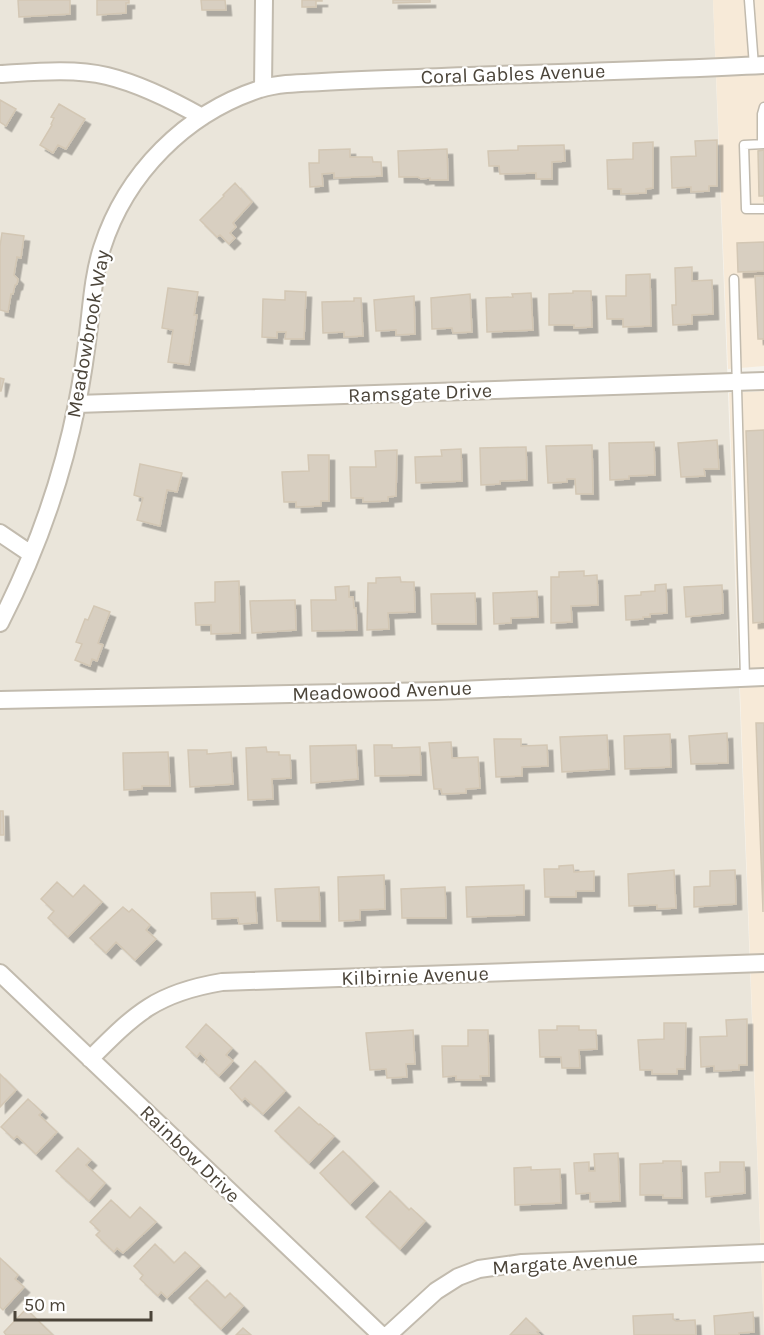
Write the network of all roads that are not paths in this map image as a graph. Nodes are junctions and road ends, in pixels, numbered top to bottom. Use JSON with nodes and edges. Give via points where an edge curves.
{"nodes":[{"id":1,"x":264,"y":0,"type":"edge"},
{"id":2,"x":749,"y":0,"type":"edge"},
{"id":3,"x":759,"y":65,"type":"edge"},
{"id":4,"x":0,"y":74,"type":"edge"},
{"id":5,"x":263,"y":88,"type":"junction"},
{"id":6,"x":764,"y":107,"type":"edge"},
{"id":7,"x":201,"y":117,"type":"junction"},
{"id":8,"x":763,"y":144,"type":"edge"},
{"id":9,"x":764,"y":209,"type":"edge"},
{"id":10,"x":734,"y":279,"type":"dead end"},
{"id":11,"x":764,"y":381,"type":"edge"},
{"id":12,"x":736,"y":382,"type":"junction"},
{"id":13,"x":77,"y":404,"type":"junction"},
{"id":14,"x":0,"y":533,"type":"edge"},
{"id":15,"x":31,"y":554,"type":"junction"},
{"id":16,"x":0,"y":623,"type":"edge"},
{"id":17,"x":764,"y":677,"type":"edge"},
{"id":18,"x":745,"y":678,"type":"junction"},
{"id":19,"x":0,"y":700,"type":"edge"},
{"id":20,"x":764,"y":963,"type":"edge"},
{"id":21,"x":0,"y":973,"type":"edge"},
{"id":22,"x":90,"y":1059,"type":"junction"},
{"id":23,"x":764,"y":1253,"type":"edge"},
{"id":24,"x":381,"y":1335,"type":"edge"},
{"id":25,"x":388,"y":1335,"type":"edge"}],
"edges":[{"from":1,"to":5,"type":"street"},
{"from":2,"to":3,"type":"lane"},
{"from":3,"to":5,"type":"street","name":"Coral Gables Avenue","via":[[359,80]]},
{"from":4,"to":7,"type":"street","via":[[106,76],[171,100]]},
{"from":5,"to":7,"type":"street","name":"Meadowbrook Way"},
{"from":6,"to":8,"type":"lane"},
{"from":7,"to":13,"type":"street","name":"Meadowbrook Way","via":[[159,152],[118,207],[96,270]]},
{"from":8,"to":9,"type":"lane","via":[[744,145],[744,166],[746,209]]},
{"from":10,"to":12,"type":"lane"},
{"from":11,"to":12,"type":"street","name":"Ramsgate Drive"},
{"from":12,"to":13,"type":"street","name":"Ramsgate Drive"},
{"from":12,"to":18,"type":"lane"},
{"from":13,"to":15,"type":"street","name":"Meadowbrook Way"},
{"from":14,"to":15,"type":"street"},
{"from":15,"to":16,"type":"street","name":"Meadowbrook Way"},
{"from":17,"to":18,"type":"street","name":"Meadowood Avenue"},
{"from":18,"to":19,"type":"street","name":"Meadowood Avenue","via":[[436,691]]},
{"from":20,"to":22,"type":"street","name":"Kilbirnie Avenue","via":[[222,982],[195,986],[156,1002],[137,1014]]},
{"from":21,"to":22,"type":"street","name":"Rainbow Drive"},
{"from":22,"to":24,"type":"street","name":"Rainbow Drive"},
{"from":23,"to":25,"type":"street","name":"Margate Avenue","via":[[522,1263],[479,1269],[436,1291]]}]}
